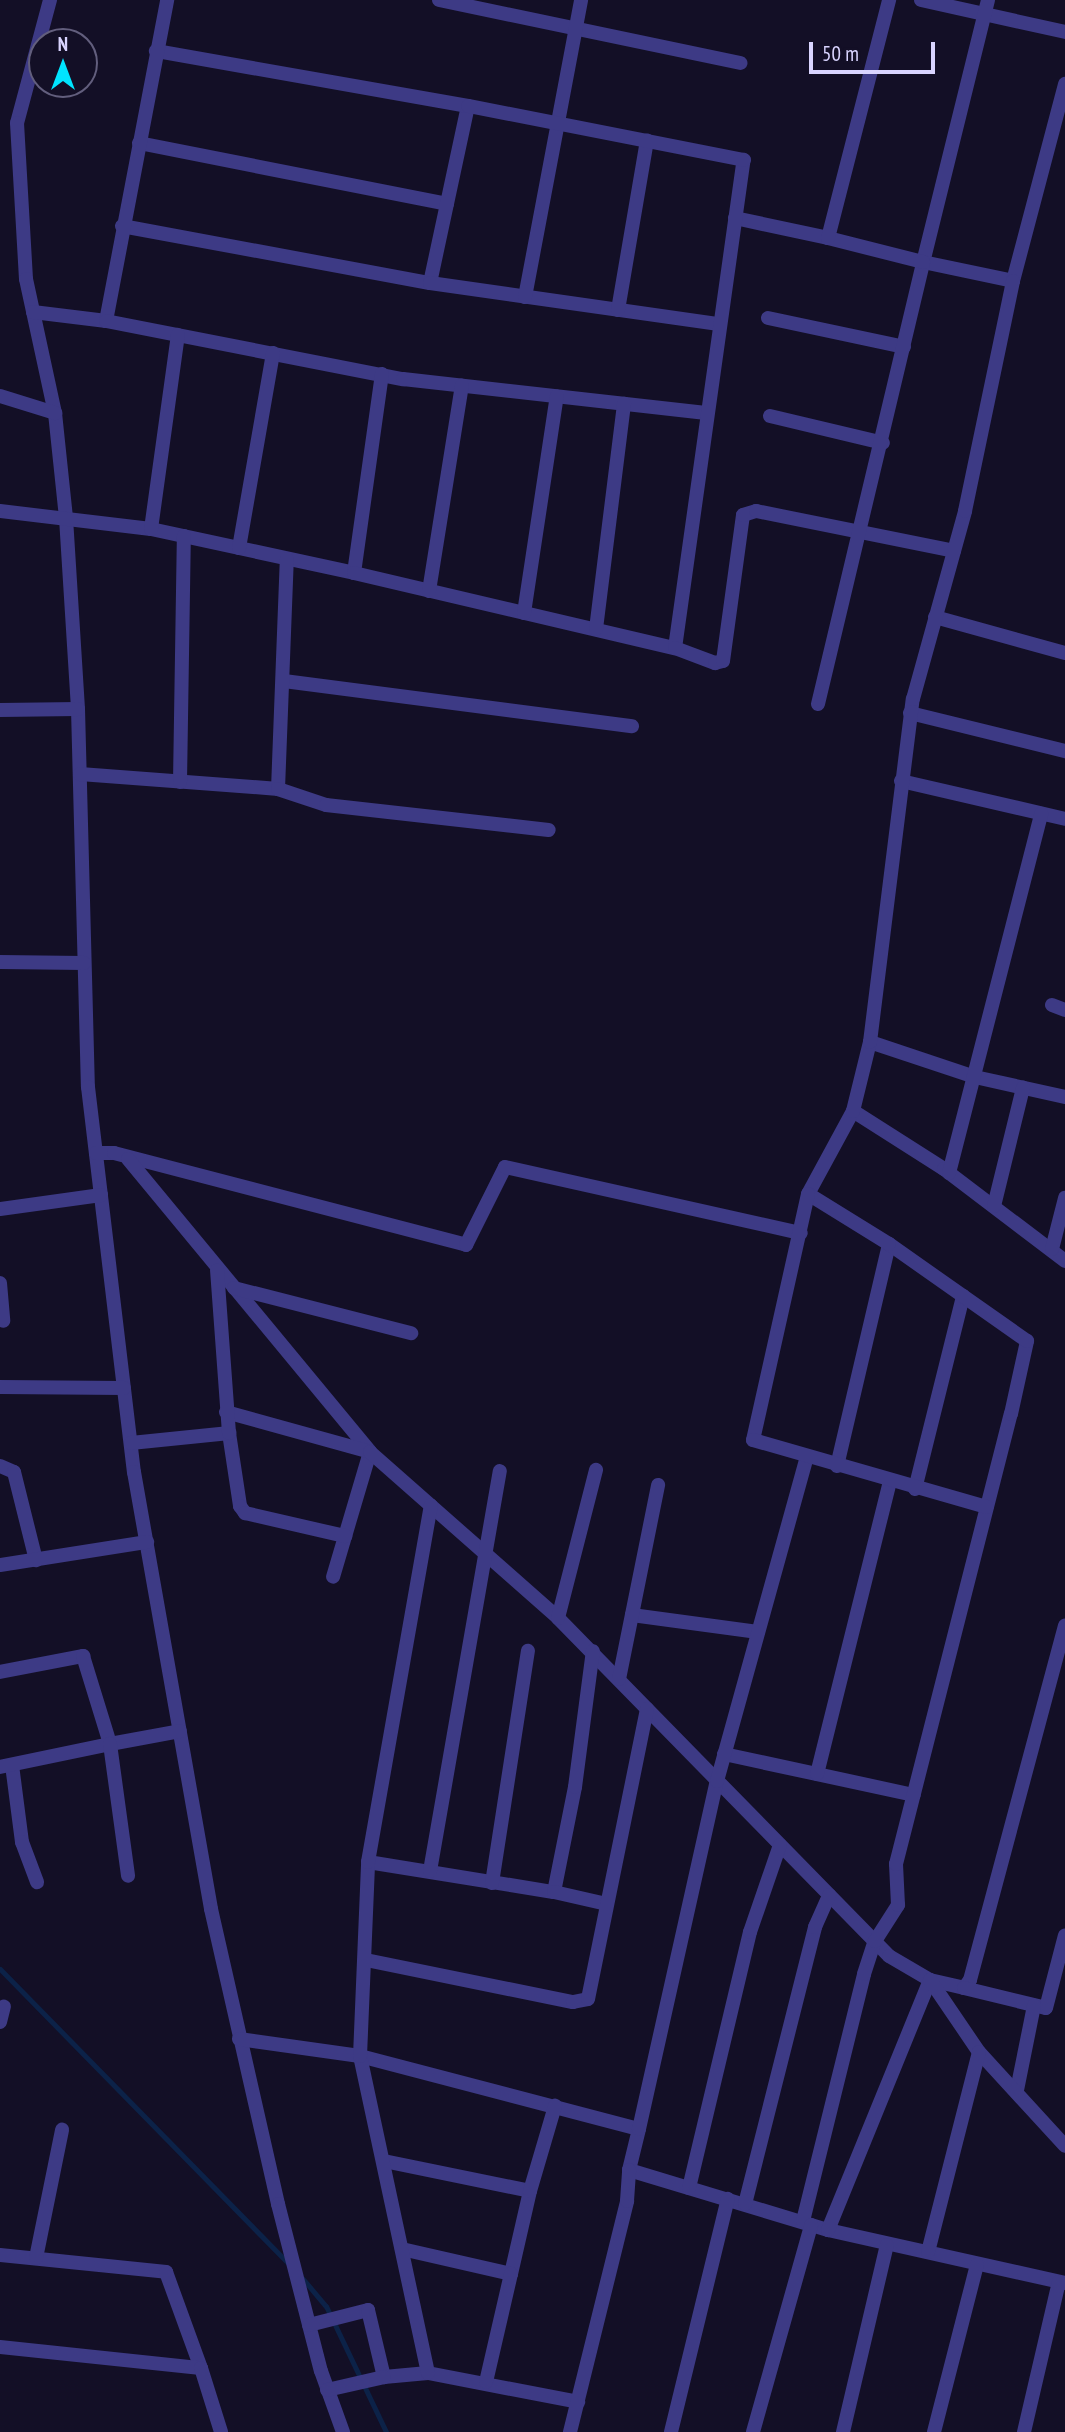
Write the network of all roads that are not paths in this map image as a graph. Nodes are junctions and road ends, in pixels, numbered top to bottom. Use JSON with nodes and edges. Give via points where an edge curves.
{"nodes":[{"id":1,"x":50,"y":0,"type":"edge"},
{"id":2,"x":167,"y":0,"type":"edge"},
{"id":3,"x":439,"y":0,"type":"edge"},
{"id":4,"x":581,"y":0,"type":"edge"},
{"id":5,"x":889,"y":0,"type":"edge"},
{"id":6,"x":921,"y":0,"type":"edge"},
{"id":7,"x":986,"y":7,"type":"edge"},
{"id":8,"x":576,"y":26,"type":"junction"},
{"id":9,"x":1065,"y":32,"type":"edge"},
{"id":10,"x":156,"y":51,"type":"junction"},
{"id":11,"x":740,"y":63,"type":"dead end"},
{"id":12,"x":1065,"y":84,"type":"edge"},
{"id":13,"x":468,"y":106,"type":"junction"},
{"id":14,"x":557,"y":123,"type":"junction"},
{"id":15,"x":647,"y":140,"type":"junction"},
{"id":16,"x":139,"y":143,"type":"junction"},
{"id":17,"x":447,"y":204,"type":"junction"},
{"id":18,"x":735,"y":218,"type":"junction"},
{"id":19,"x":122,"y":226,"type":"junction"},
{"id":20,"x":828,"y":239,"type":"junction"},
{"id":21,"x":923,"y":262,"type":"junction"},
{"id":22,"x":1013,"y":281,"type":"junction"},
{"id":23,"x":430,"y":283,"type":"junction"},
{"id":24,"x":525,"y":297,"type":"junction"},
{"id":25,"x":618,"y":310,"type":"junction"},
{"id":26,"x":33,"y":312,"type":"junction"},
{"id":27,"x":768,"y":318,"type":"dead end"},
{"id":28,"x":106,"y":321,"type":"junction"},
{"id":29,"x":717,"y":324,"type":"junction"},
{"id":30,"x":178,"y":335,"type":"junction"},
{"id":31,"x":904,"y":347,"type":"junction"},
{"id":32,"x":273,"y":353,"type":"junction"},
{"id":33,"x":382,"y":374,"type":"junction"},
{"id":34,"x":462,"y":386,"type":"junction"},
{"id":35,"x":0,"y":396,"type":"edge"},
{"id":36,"x":557,"y":396,"type":"junction"},
{"id":37,"x":624,"y":404,"type":"junction"},
{"id":38,"x":55,"y":413,"type":"junction"},
{"id":39,"x":706,"y":413,"type":"junction"},
{"id":40,"x":770,"y":416,"type":"dead end"},
{"id":41,"x":883,"y":443,"type":"junction"},
{"id":42,"x":0,"y":511,"type":"edge"},
{"id":43,"x":66,"y":518,"type":"junction"},
{"id":44,"x":151,"y":529,"type":"junction"},
{"id":45,"x":860,"y":531,"type":"junction"},
{"id":46,"x":184,"y":536,"type":"junction"},
{"id":47,"x":239,"y":548,"type":"junction"},
{"id":48,"x":954,"y":551,"type":"junction"},
{"id":49,"x":287,"y":559,"type":"junction"},
{"id":50,"x":354,"y":573,"type":"junction"},
{"id":51,"x":429,"y":591,"type":"junction"},
{"id":52,"x":524,"y":613,"type":"junction"},
{"id":53,"x":935,"y":617,"type":"junction"},
{"id":54,"x":596,"y":629,"type":"junction"},
{"id":55,"x":675,"y":648,"type":"junction"},
{"id":56,"x":1065,"y":653,"type":"edge"},
{"id":57,"x":284,"y":681,"type":"junction"},
{"id":58,"x":818,"y":704,"type":"dead end"},
{"id":59,"x":78,"y":709,"type":"junction"},
{"id":60,"x":0,"y":710,"type":"edge"},
{"id":61,"x":911,"y":713,"type":"junction"},
{"id":62,"x":632,"y":726,"type":"dead end"},
{"id":63,"x":1065,"y":751,"type":"edge"},
{"id":64,"x":80,"y":774,"type":"junction"},
{"id":65,"x":180,"y":782,"type":"junction"},
{"id":66,"x":901,"y":782,"type":"junction"},
{"id":67,"x":278,"y":789,"type":"junction"},
{"id":68,"x":1041,"y":814,"type":"junction"},
{"id":69,"x":1065,"y":820,"type":"edge"},
{"id":70,"x":548,"y":830,"type":"dead end"},
{"id":71,"x":0,"y":962,"type":"edge"},
{"id":72,"x":84,"y":963,"type":"junction"},
{"id":73,"x":870,"y":1042,"type":"junction"},
{"id":74,"x":975,"y":1077,"type":"junction"},
{"id":75,"x":1023,"y":1088,"type":"junction"},
{"id":76,"x":1065,"y":1097,"type":"edge"},
{"id":77,"x":853,"y":1111,"type":"junction"},
{"id":78,"x":96,"y":1153,"type":"junction"},
{"id":79,"x":128,"y":1159,"type":"junction"},
{"id":80,"x":949,"y":1173,"type":"junction"},
{"id":81,"x":101,"y":1195,"type":"junction"},
{"id":82,"x":808,"y":1195,"type":"junction"},
{"id":83,"x":1065,"y":1198,"type":"edge"},
{"id":84,"x":994,"y":1206,"type":"junction"},
{"id":85,"x":0,"y":1209,"type":"edge"},
{"id":86,"x":801,"y":1233,"type":"junction"},
{"id":87,"x":889,"y":1244,"type":"junction"},
{"id":88,"x":1052,"y":1249,"type":"junction"},
{"id":89,"x":1065,"y":1261,"type":"edge"},
{"id":90,"x":217,"y":1270,"type":"junction"},
{"id":91,"x":0,"y":1283,"type":"edge"},
{"id":92,"x":234,"y":1288,"type":"junction"},
{"id":93,"x":963,"y":1296,"type":"junction"},
{"id":94,"x":3,"y":1321,"type":"dead end"},
{"id":95,"x":411,"y":1334,"type":"dead end"},
{"id":96,"x":0,"y":1387,"type":"edge"},
{"id":97,"x":124,"y":1388,"type":"junction"},
{"id":98,"x":226,"y":1412,"type":"junction"},
{"id":99,"x":229,"y":1433,"type":"junction"},
{"id":100,"x":131,"y":1443,"type":"junction"},
{"id":101,"x":370,"y":1452,"type":"junction"},
{"id":102,"x":807,"y":1457,"type":"junction"},
{"id":103,"x":0,"y":1466,"type":"edge"},
{"id":104,"x":837,"y":1466,"type":"junction"},
{"id":105,"x":596,"y":1470,"type":"dead end"},
{"id":106,"x":500,"y":1471,"type":"dead end"},
{"id":107,"x":890,"y":1482,"type":"junction"},
{"id":108,"x":658,"y":1485,"type":"dead end"},
{"id":109,"x":915,"y":1489,"type":"junction"},
{"id":110,"x":431,"y":1506,"type":"junction"},
{"id":111,"x":987,"y":1507,"type":"junction"},
{"id":112,"x":345,"y":1536,"type":"junction"},
{"id":113,"x":147,"y":1542,"type":"junction"},
{"id":114,"x":486,"y":1556,"type":"junction"},
{"id":115,"x":36,"y":1560,"type":"junction"},
{"id":116,"x":0,"y":1566,"type":"edge"},
{"id":117,"x":333,"y":1577,"type":"dead end"},
{"id":118,"x":632,"y":1615,"type":"junction"},
{"id":119,"x":558,"y":1618,"type":"junction"},
{"id":120,"x":1065,"y":1625,"type":"edge"},
{"id":121,"x":758,"y":1632,"type":"junction"},
{"id":122,"x":528,"y":1651,"type":"dead end"},
{"id":123,"x":593,"y":1651,"type":"junction"},
{"id":124,"x":0,"y":1672,"type":"edge"},
{"id":125,"x":619,"y":1679,"type":"junction"},
{"id":126,"x":647,"y":1709,"type":"junction"},
{"id":127,"x":180,"y":1731,"type":"junction"},
{"id":128,"x":110,"y":1744,"type":"junction"},
{"id":129,"x":724,"y":1754,"type":"junction"},
{"id":130,"x":6,"y":1766,"type":"edge"},
{"id":131,"x":817,"y":1774,"type":"junction"},
{"id":132,"x":717,"y":1781,"type":"junction"},
{"id":133,"x":914,"y":1795,"type":"junction"},
{"id":134,"x":780,"y":1845,"type":"junction"},
{"id":135,"x":368,"y":1862,"type":"junction"},
{"id":136,"x":430,"y":1871,"type":"junction"},
{"id":137,"x":128,"y":1876,"type":"dead end"},
{"id":138,"x":37,"y":1882,"type":"dead end"},
{"id":139,"x":492,"y":1883,"type":"junction"},
{"id":140,"x":554,"y":1892,"type":"junction"},
{"id":141,"x":829,"y":1895,"type":"junction"},
{"id":142,"x":607,"y":1904,"type":"junction"},
{"id":143,"x":1065,"y":1935,"type":"edge"},
{"id":144,"x":875,"y":1941,"type":"junction"},
{"id":145,"x":366,"y":1960,"type":"junction"},
{"id":146,"x":930,"y":1980,"type":"junction"},
{"id":147,"x":964,"y":1988,"type":"junction"},
{"id":148,"x":4,"y":2006,"type":"dead end"},
{"id":149,"x":1034,"y":2007,"type":"junction"},
{"id":150,"x":0,"y":2022,"type":"edge"},
{"id":151,"x":239,"y":2039,"type":"junction"},
{"id":152,"x":979,"y":2052,"type":"junction"},
{"id":153,"x":360,"y":2056,"type":"junction"},
{"id":154,"x":1017,"y":2090,"type":"junction"},
{"id":155,"x":555,"y":2106,"type":"junction"},
{"id":156,"x":639,"y":2129,"type":"junction"},
{"id":157,"x":62,"y":2130,"type":"dead end"},
{"id":158,"x":1065,"y":2146,"type":"edge"},
{"id":159,"x":384,"y":2161,"type":"junction"},
{"id":160,"x":629,"y":2170,"type":"junction"},
{"id":161,"x":689,"y":2188,"type":"junction"},
{"id":162,"x":530,"y":2191,"type":"junction"},
{"id":163,"x":728,"y":2199,"type":"junction"},
{"id":164,"x":744,"y":2204,"type":"junction"},
{"id":165,"x":807,"y":2223,"type":"junction"},
{"id":166,"x":828,"y":2230,"type":"junction"},
{"id":167,"x":887,"y":2245,"type":"junction"},
{"id":168,"x":402,"y":2249,"type":"junction"},
{"id":169,"x":929,"y":2252,"type":"junction"},
{"id":170,"x":0,"y":2255,"type":"edge"},
{"id":171,"x":36,"y":2258,"type":"junction"},
{"id":172,"x":977,"y":2264,"type":"junction"},
{"id":173,"x":511,"y":2274,"type":"junction"},
{"id":174,"x":1062,"y":2282,"type":"edge"},
{"id":175,"x":315,"y":2323,"type":"junction"},
{"id":176,"x":0,"y":2347,"type":"edge"},
{"id":177,"x":201,"y":2368,"type":"junction"},
{"id":178,"x":428,"y":2373,"type":"junction"},
{"id":179,"x":379,"y":2378,"type":"junction"},
{"id":180,"x":486,"y":2382,"type":"junction"},
{"id":181,"x":327,"y":2390,"type":"junction"},
{"id":182,"x":578,"y":2402,"type":"junction"},
{"id":183,"x":221,"y":2432,"type":"edge"},
{"id":184,"x":343,"y":2432,"type":"edge"},
{"id":185,"x":570,"y":2432,"type":"edge"},
{"id":186,"x":671,"y":2432,"type":"edge"},
{"id":187,"x":753,"y":2432,"type":"edge"},
{"id":188,"x":843,"y":2432,"type":"edge"},
{"id":189,"x":934,"y":2432,"type":"edge"},
{"id":190,"x":1024,"y":2432,"type":"edge"}],
"edges":[{"from":1,"to":26,"type":"street","via":[[17,123],[26,279]]},
{"from":2,"to":10,"type":"street"},
{"from":3,"to":8,"type":"street"},
{"from":4,"to":8,"type":"street"},
{"from":5,"to":20,"type":"street"},
{"from":6,"to":7,"type":"street"},
{"from":7,"to":9,"type":"street"},
{"from":7,"to":21,"type":"street"},
{"from":8,"to":11,"type":"street"},
{"from":8,"to":14,"type":"street"},
{"from":10,"to":13,"type":"street"},
{"from":10,"to":16,"type":"street"},
{"from":12,"to":22,"type":"street"},
{"from":13,"to":14,"type":"street"},
{"from":13,"to":17,"type":"street"},
{"from":14,"to":15,"type":"street"},
{"from":14,"to":24,"type":"street"},
{"from":15,"to":18,"type":"street","via":[[744,160]]},
{"from":15,"to":25,"type":"street"},
{"from":16,"to":17,"type":"street"},
{"from":16,"to":19,"type":"street"},
{"from":17,"to":23,"type":"street"},
{"from":18,"to":20,"type":"street"},
{"from":18,"to":29,"type":"street"},
{"from":19,"to":23,"type":"street"},
{"from":19,"to":28,"type":"street"},
{"from":20,"to":21,"type":"street"},
{"from":21,"to":22,"type":"street"},
{"from":21,"to":31,"type":"street"},
{"from":22,"to":48,"type":"street"},
{"from":23,"to":24,"type":"street"},
{"from":24,"to":25,"type":"street"},
{"from":25,"to":29,"type":"street"},
{"from":26,"to":28,"type":"street"},
{"from":26,"to":38,"type":"street"},
{"from":27,"to":31,"type":"street"},
{"from":28,"to":30,"type":"street"},
{"from":29,"to":39,"type":"street"},
{"from":30,"to":32,"type":"street"},
{"from":30,"to":44,"type":"street"},
{"from":31,"to":41,"type":"street"},
{"from":32,"to":33,"type":"street"},
{"from":32,"to":47,"type":"street"},
{"from":33,"to":34,"type":"street"},
{"from":33,"to":50,"type":"street"},
{"from":34,"to":36,"type":"street"},
{"from":34,"to":51,"type":"street"},
{"from":35,"to":38,"type":"street"},
{"from":36,"to":37,"type":"street"},
{"from":36,"to":52,"type":"street"},
{"from":37,"to":39,"type":"street"},
{"from":37,"to":54,"type":"street"},
{"from":38,"to":43,"type":"street"},
{"from":39,"to":55,"type":"street"},
{"from":40,"to":41,"type":"street"},
{"from":41,"to":45,"type":"street"},
{"from":42,"to":43,"type":"street"},
{"from":43,"to":44,"type":"street"},
{"from":43,"to":59,"type":"street"},
{"from":44,"to":46,"type":"street"},
{"from":45,"to":48,"type":"street"},
{"from":45,"to":55,"type":"street","via":[[756,511],[743,515],[723,661],[715,663]]},
{"from":45,"to":58,"type":"street"},
{"from":46,"to":47,"type":"street"},
{"from":46,"to":65,"type":"street"},
{"from":47,"to":49,"type":"street"},
{"from":48,"to":53,"type":"street"},
{"from":49,"to":50,"type":"street"},
{"from":49,"to":57,"type":"street"},
{"from":50,"to":51,"type":"street"},
{"from":51,"to":52,"type":"street"},
{"from":52,"to":54,"type":"street"},
{"from":53,"to":56,"type":"street"},
{"from":53,"to":61,"type":"street"},
{"from":54,"to":55,"type":"street"},
{"from":57,"to":62,"type":"street"},
{"from":57,"to":67,"type":"street"},
{"from":59,"to":60,"type":"street"},
{"from":59,"to":64,"type":"street"},
{"from":61,"to":63,"type":"street"},
{"from":61,"to":66,"type":"street"},
{"from":64,"to":65,"type":"street"},
{"from":64,"to":72,"type":"street"},
{"from":65,"to":67,"type":"street"},
{"from":66,"to":68,"type":"street"},
{"from":66,"to":73,"type":"street"},
{"from":67,"to":70,"type":"street","via":[[326,805]]},
{"from":68,"to":69,"type":"street"},
{"from":68,"to":74,"type":"street"},
{"from":71,"to":72,"type":"street"},
{"from":72,"to":78,"type":"street","via":[[88,1087]]},
{"from":73,"to":74,"type":"street"},
{"from":73,"to":77,"type":"street"},
{"from":74,"to":75,"type":"street"},
{"from":74,"to":80,"type":"street"},
{"from":75,"to":76,"type":"street"},
{"from":75,"to":84,"type":"street"},
{"from":77,"to":80,"type":"street"},
{"from":77,"to":82,"type":"street"},
{"from":78,"to":79,"type":"street"},
{"from":78,"to":81,"type":"street"},
{"from":79,"to":86,"type":"street","via":[[467,1245],[505,1167]]},
{"from":79,"to":90,"type":"street"},
{"from":80,"to":84,"type":"street"},
{"from":81,"to":85,"type":"street"},
{"from":81,"to":97,"type":"street"},
{"from":82,"to":86,"type":"street"},
{"from":82,"to":87,"type":"street"},
{"from":83,"to":88,"type":"street"},
{"from":84,"to":88,"type":"street"},
{"from":86,"to":102,"type":"street","via":[[753,1440]]},
{"from":87,"to":93,"type":"street"},
{"from":87,"to":104,"type":"street"},
{"from":88,"to":89,"type":"street"},
{"from":90,"to":92,"type":"street"},
{"from":90,"to":98,"type":"street"},
{"from":91,"to":94,"type":"street"},
{"from":92,"to":95,"type":"street"},
{"from":92,"to":101,"type":"street"},
{"from":93,"to":109,"type":"street"},
{"from":93,"to":111,"type":"street","via":[[1027,1341]]},
{"from":96,"to":97,"type":"street"},
{"from":97,"to":100,"type":"street"},
{"from":98,"to":99,"type":"street"},
{"from":98,"to":101,"type":"street"},
{"from":99,"to":100,"type":"street"},
{"from":99,"to":112,"type":"street","via":[[240,1506],[245,1513]]},
{"from":100,"to":113,"type":"street"},
{"from":101,"to":110,"type":"street"},
{"from":101,"to":112,"type":"street"},
{"from":102,"to":104,"type":"street"},
{"from":102,"to":121,"type":"street"},
{"from":103,"to":115,"type":"street","via":[[14,1472]]},
{"from":104,"to":107,"type":"street"},
{"from":105,"to":119,"type":"street"},
{"from":106,"to":114,"type":"street"},
{"from":107,"to":109,"type":"street"},
{"from":107,"to":131,"type":"street"},
{"from":108,"to":118,"type":"street"},
{"from":109,"to":111,"type":"street"},
{"from":110,"to":114,"type":"street"},
{"from":110,"to":135,"type":"street"},
{"from":111,"to":133,"type":"street"},
{"from":112,"to":117,"type":"street"},
{"from":113,"to":115,"type":"street"},
{"from":113,"to":127,"type":"street"},
{"from":114,"to":119,"type":"street"},
{"from":114,"to":136,"type":"street"},
{"from":115,"to":116,"type":"street"},
{"from":118,"to":121,"type":"street"},
{"from":118,"to":125,"type":"street"},
{"from":119,"to":123,"type":"street"},
{"from":120,"to":147,"type":"street","via":[[970,1980]]},
{"from":121,"to":129,"type":"street"},
{"from":122,"to":139,"type":"street"},
{"from":123,"to":125,"type":"street"},
{"from":123,"to":140,"type":"street","via":[[575,1787]]},
{"from":124,"to":128,"type":"street","via":[[83,1656]]},
{"from":125,"to":126,"type":"street"},
{"from":126,"to":132,"type":"street"},
{"from":126,"to":142,"type":"street"},
{"from":127,"to":128,"type":"street"},
{"from":127,"to":151,"type":"street"},
{"from":128,"to":130,"type":"street"},
{"from":128,"to":137,"type":"street"},
{"from":129,"to":131,"type":"street"},
{"from":129,"to":132,"type":"street"},
{"from":130,"to":138,"type":"street","via":[[22,1842]]},
{"from":131,"to":133,"type":"street"},
{"from":132,"to":134,"type":"street"},
{"from":132,"to":156,"type":"street"},
{"from":133,"to":144,"type":"street","via":[[896,1864],[898,1905]]},
{"from":134,"to":141,"type":"street"},
{"from":134,"to":161,"type":"street","via":[[750,1932]]},
{"from":135,"to":136,"type":"street"},
{"from":135,"to":145,"type":"street"},
{"from":136,"to":139,"type":"street"},
{"from":139,"to":140,"type":"street"},
{"from":140,"to":142,"type":"street"},
{"from":141,"to":144,"type":"street"},
{"from":141,"to":164,"type":"street","via":[[815,1927]]},
{"from":142,"to":145,"type":"street","via":[[588,1999],[573,2002]]},
{"from":143,"to":149,"type":"street","via":[[1046,2008]]},
{"from":144,"to":146,"type":"street","via":[[889,1956]]},
{"from":144,"to":165,"type":"street"},
{"from":145,"to":153,"type":"street"},
{"from":146,"to":147,"type":"street"},
{"from":146,"to":152,"type":"street"},
{"from":146,"to":166,"type":"street"},
{"from":147,"to":149,"type":"street"},
{"from":148,"to":150,"type":"street"},
{"from":149,"to":154,"type":"street"},
{"from":151,"to":153,"type":"street"},
{"from":151,"to":175,"type":"street","via":[[299,2288]]},
{"from":152,"to":154,"type":"street"},
{"from":152,"to":169,"type":"street"},
{"from":153,"to":155,"type":"street"},
{"from":153,"to":159,"type":"street"},
{"from":154,"to":158,"type":"street"},
{"from":155,"to":156,"type":"street"},
{"from":155,"to":162,"type":"street"},
{"from":156,"to":160,"type":"street"},
{"from":157,"to":171,"type":"street"},
{"from":159,"to":162,"type":"street"},
{"from":159,"to":168,"type":"street"},
{"from":160,"to":161,"type":"street"},
{"from":160,"to":182,"type":"street","via":[[627,2201]]},
{"from":161,"to":163,"type":"street"},
{"from":162,"to":173,"type":"street"},
{"from":163,"to":164,"type":"street"},
{"from":163,"to":186,"type":"street"},
{"from":164,"to":165,"type":"street"},
{"from":165,"to":166,"type":"street"},
{"from":165,"to":187,"type":"street"},
{"from":166,"to":167,"type":"street"},
{"from":167,"to":169,"type":"street"},
{"from":167,"to":188,"type":"street"},
{"from":168,"to":173,"type":"street"},
{"from":168,"to":178,"type":"street"},
{"from":169,"to":172,"type":"street"},
{"from":170,"to":171,"type":"street"},
{"from":171,"to":177,"type":"street","via":[[166,2272]]},
{"from":172,"to":174,"type":"street"},
{"from":172,"to":189,"type":"street"},
{"from":173,"to":180,"type":"street"},
{"from":174,"to":190,"type":"street"},
{"from":175,"to":179,"type":"street","via":[[369,2310]]},
{"from":175,"to":181,"type":"street"},
{"from":176,"to":177,"type":"street"},
{"from":177,"to":183,"type":"street"},
{"from":178,"to":179,"type":"street"},
{"from":178,"to":180,"type":"street"},
{"from":179,"to":181,"type":"street"},
{"from":180,"to":182,"type":"street"},
{"from":181,"to":184,"type":"street"},
{"from":182,"to":185,"type":"street"}]}
